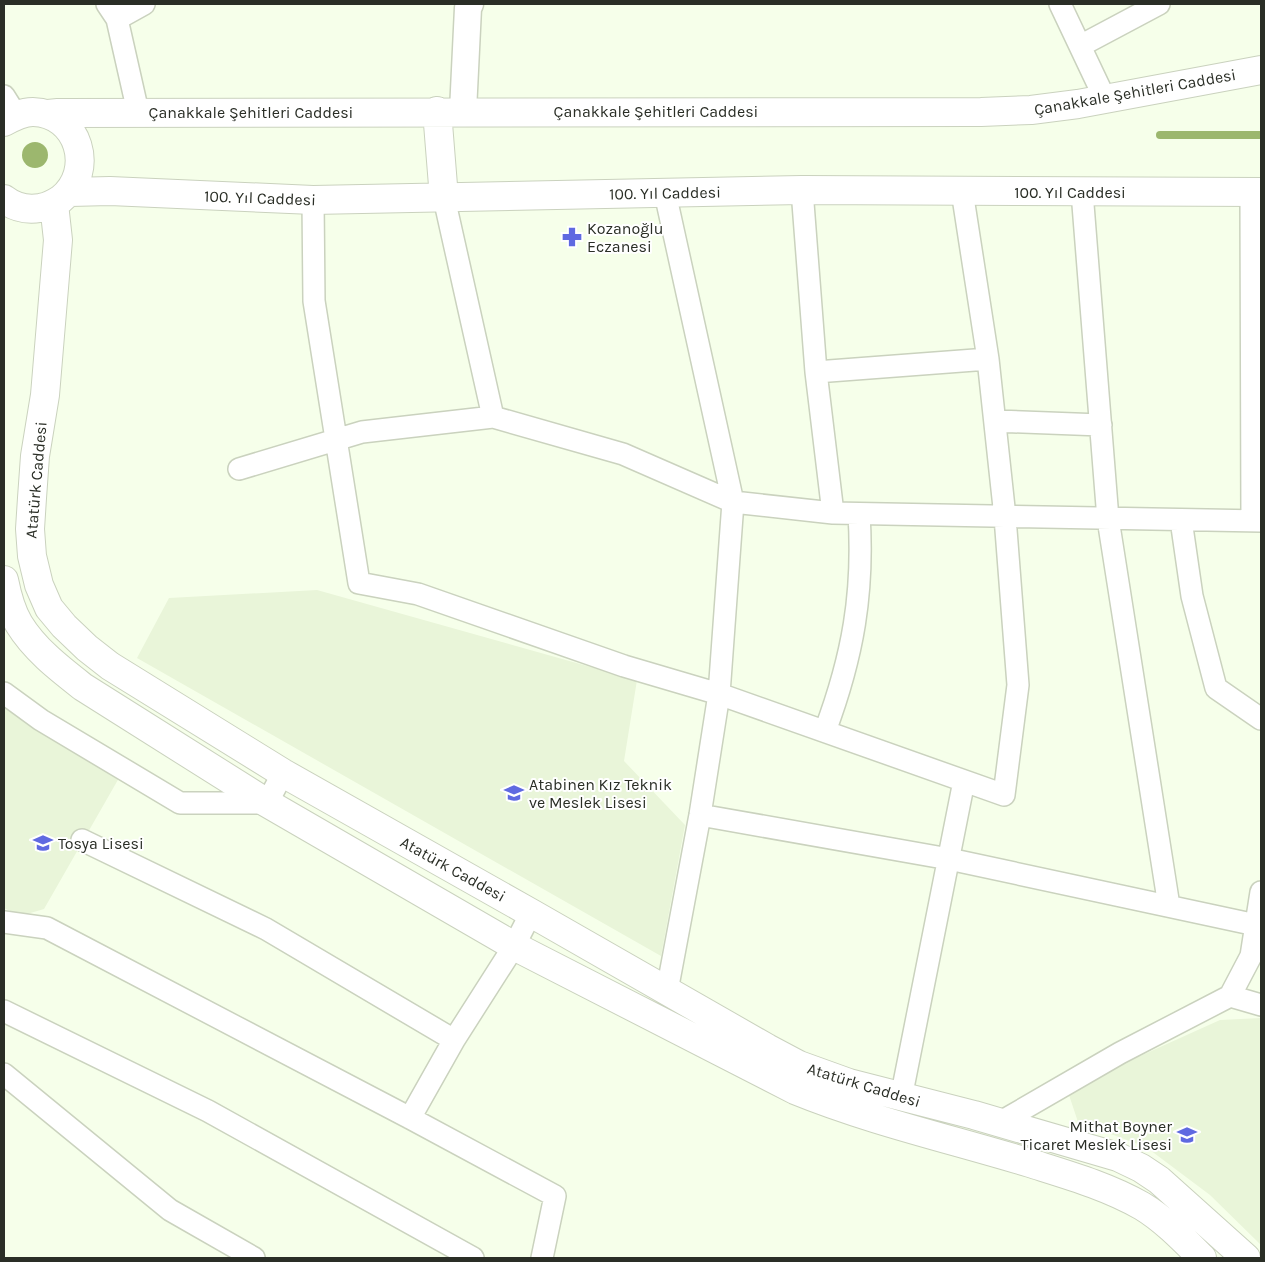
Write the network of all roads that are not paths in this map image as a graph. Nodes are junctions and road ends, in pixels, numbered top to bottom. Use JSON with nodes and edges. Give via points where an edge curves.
{"nodes":[{"id":1,"x":144,"y":4,"type":"edge"},
{"id":2,"x":470,"y":4,"type":"edge"},
{"id":3,"x":1060,"y":4,"type":"edge"},
{"id":4,"x":1159,"y":4,"type":"edge"},
{"id":5,"x":112,"y":11,"type":"edge"},
{"id":6,"x":1080,"y":46,"type":"junction"},
{"id":7,"x":1261,"y":70,"type":"edge"},
{"id":8,"x":1105,"y":99,"type":"junction"},
{"id":9,"x":8,"y":111,"type":"edge"},
{"id":10,"x":437,"y":111,"type":"junction"},
{"id":11,"x":463,"y":111,"type":"junction"},
{"id":12,"x":138,"y":112,"type":"junction"},
{"id":13,"x":48,"y":114,"type":"junction"},
{"id":14,"x":802,"y":190,"type":"junction"},
{"id":15,"x":962,"y":191,"type":"junction"},
{"id":16,"x":1082,"y":192,"type":"junction"},
{"id":17,"x":1256,"y":192,"type":"edge"},
{"id":18,"x":665,"y":193,"type":"junction"},
{"id":19,"x":62,"y":198,"type":"junction"},
{"id":20,"x":444,"y":198,"type":"junction"},
{"id":21,"x":313,"y":200,"type":"junction"},
{"id":22,"x":5,"y":206,"type":"edge"},
{"id":23,"x":988,"y":359,"type":"junction"},
{"id":24,"x":816,"y":372,"type":"junction"},
{"id":25,"x":493,"y":417,"type":"junction"},
{"id":26,"x":995,"y":422,"type":"junction"},
{"id":27,"x":1101,"y":425,"type":"junction"},
{"id":28,"x":337,"y":439,"type":"junction"},
{"id":29,"x":239,"y":469,"type":"dead end"},
{"id":30,"x":733,"y":502,"type":"junction"},
{"id":31,"x":833,"y":513,"type":"junction"},
{"id":32,"x":859,"y":514,"type":"junction"},
{"id":33,"x":1005,"y":517,"type":"junction"},
{"id":34,"x":1108,"y":519,"type":"junction"},
{"id":35,"x":1181,"y":520,"type":"junction"},
{"id":36,"x":1257,"y":521,"type":"edge"},
{"id":37,"x":4,"y":580,"type":"edge"},
{"id":38,"x":4,"y":693,"type":"edge"},
{"id":39,"x":719,"y":694,"type":"junction"},
{"id":40,"x":1261,"y":718,"type":"edge"},
{"id":41,"x":825,"y":731,"type":"junction"},
{"id":42,"x":283,"y":773,"type":"junction"},
{"id":43,"x":964,"y":781,"type":"junction"},
{"id":44,"x":267,"y":803,"type":"junction"},
{"id":45,"x":700,"y":815,"type":"junction"},
{"id":46,"x":82,"y":840,"type":"dead end"},
{"id":47,"x":949,"y":859,"type":"junction"},
{"id":48,"x":1261,"y":892,"type":"edge"},
{"id":49,"x":1168,"y":906,"type":"junction"},
{"id":50,"x":531,"y":913,"type":"junction"},
{"id":51,"x":4,"y":922,"type":"edge"},
{"id":52,"x":1256,"y":925,"type":"junction"},
{"id":53,"x":514,"y":946,"type":"junction"},
{"id":54,"x":667,"y":991,"type":"junction"},
{"id":55,"x":1230,"y":996,"type":"junction"},
{"id":56,"x":1261,"y":1005,"type":"edge"},
{"id":57,"x":4,"y":1011,"type":"edge"},
{"id":58,"x":454,"y":1040,"type":"junction"},
{"id":59,"x":4,"y":1074,"type":"edge"},
{"id":60,"x":901,"y":1098,"type":"junction"},
{"id":61,"x":410,"y":1118,"type":"junction"},
{"id":62,"x":999,"y":1123,"type":"junction"},
{"id":63,"x":254,"y":1258,"type":"edge"},
{"id":64,"x":473,"y":1258,"type":"edge"},
{"id":65,"x":542,"y":1258,"type":"edge"},
{"id":66,"x":1202,"y":1258,"type":"edge"},
{"id":67,"x":1246,"y":1258,"type":"edge"}],
"edges":[{"from":1,"to":5,"type":"street"},
{"from":2,"to":11,"type":"street"},
{"from":3,"to":6,"type":"street"},
{"from":4,"to":6,"type":"street"},
{"from":5,"to":12,"type":"street"},
{"from":6,"to":8,"type":"street"},
{"from":7,"to":8,"type":"main road","name":"Çanakkale Şehitleri Caddesi"},
{"from":8,"to":11,"type":"main road","name":"Çanakkale Şehitleri Caddesi","via":[[1031,110],[981,112]]},
{"from":9,"to":13,"type":"main road","name":"Çanakkale Şehitleri Caddesi"},
{"from":10,"to":11,"type":"main road","name":"Çanakkale Şehitleri Caddesi"},
{"from":10,"to":12,"type":"main road","name":"Çanakkale Şehitleri Caddesi"},
{"from":10,"to":20,"type":"main road"},
{"from":12,"to":13,"type":"main road","name":"Çanakkale Şehitleri Caddesi"},
{"from":13,"to":19,"type":"main road","via":[[64,124],[76,139],[81,157],[79,175]]},
{"from":14,"to":15,"type":"main road","name":"100. Yıl Caddesi"},
{"from":14,"to":18,"type":"main road","name":"100. Yıl Caddesi"},
{"from":14,"to":24,"type":"street"},
{"from":15,"to":16,"type":"main road","name":"100. Yıl Caddesi"},
{"from":15,"to":23,"type":"street"},
{"from":16,"to":17,"type":"main road","name":"100. Yıl Caddesi"},
{"from":16,"to":27,"type":"street"},
{"from":17,"to":36,"type":"street"},
{"from":18,"to":20,"type":"main road","name":"100. Yıl Caddesi"},
{"from":18,"to":30,"type":"street"},
{"from":19,"to":21,"type":"main road","name":"100. Yıl Caddesi","via":[[110,190]]},
{"from":19,"to":22,"type":"main road","name":"100. Yıl Caddesi","via":[[42,208]]},
{"from":19,"to":42,"type":"main road","name":"Atatürk Caddesi","via":[[30,529],[39,584],[49,608],[64,626],[110,666]]},
{"from":20,"to":21,"type":"main road","name":"100. Yıl Caddesi"},
{"from":20,"to":25,"type":"street"},
{"from":21,"to":28,"type":"street","via":[[314,301]]},
{"from":23,"to":24,"type":"street"},
{"from":23,"to":26,"type":"street"},
{"from":24,"to":31,"type":"street"},
{"from":25,"to":28,"type":"street","via":[[362,432]]},
{"from":25,"to":30,"type":"street","via":[[623,454]]},
{"from":26,"to":27,"type":"street"},
{"from":26,"to":33,"type":"street"},
{"from":27,"to":34,"type":"street"},
{"from":28,"to":29,"type":"street"},
{"from":28,"to":39,"type":"street","via":[[359,583],[418,594],[624,666]]},
{"from":30,"to":31,"type":"street"},
{"from":30,"to":39,"type":"street"},
{"from":31,"to":32,"type":"street"},
{"from":32,"to":33,"type":"street"},
{"from":32,"to":41,"type":"street","via":[[861,547],[857,615],[850,654]]},
{"from":33,"to":34,"type":"street"},
{"from":33,"to":43,"type":"street","via":[[1018,685],[1004,795]]},
{"from":34,"to":35,"type":"street"},
{"from":34,"to":49,"type":"street"},
{"from":35,"to":36,"type":"street"},
{"from":35,"to":40,"type":"street","via":[[1192,596],[1216,688]]},
{"from":37,"to":44,"type":"main road","name":"Atatürk Caddesi","via":[[8,600],[19,624],[56,666]]},
{"from":38,"to":44,"type":"street","via":[[41,720],[180,803]]},
{"from":39,"to":41,"type":"street"},
{"from":39,"to":45,"type":"street"},
{"from":41,"to":43,"type":"street"},
{"from":42,"to":44,"type":"street"},
{"from":42,"to":50,"type":"main road","name":"Atatürk Caddesi"},
{"from":43,"to":47,"type":"street"},
{"from":44,"to":53,"type":"main road","name":"Atatürk Caddesi"},
{"from":45,"to":47,"type":"street"},
{"from":45,"to":54,"type":"street"},
{"from":46,"to":58,"type":"street","via":[[266,930]]},
{"from":47,"to":49,"type":"street"},
{"from":47,"to":60,"type":"street"},
{"from":48,"to":52,"type":"street"},
{"from":49,"to":52,"type":"street"},
{"from":50,"to":53,"type":"street"},
{"from":50,"to":54,"type":"main road","name":"Atatürk Caddesi"},
{"from":51,"to":61,"type":"street","via":[[47,928]]},
{"from":52,"to":55,"type":"street","via":[[1250,956]]},
{"from":53,"to":58,"type":"street"},
{"from":53,"to":66,"type":"main road","name":"Atatürk Caddesi","via":[[820,1100],[1069,1175],[1117,1193],[1173,1230]]},
{"from":54,"to":60,"type":"main road","name":"Atatürk Caddesi","via":[[799,1064]]},
{"from":55,"to":56,"type":"street"},
{"from":55,"to":62,"type":"street","via":[[1120,1053]]},
{"from":57,"to":64,"type":"street","via":[[208,1111]]},
{"from":58,"to":61,"type":"street"},
{"from":59,"to":63,"type":"street","via":[[170,1210]]},
{"from":60,"to":62,"type":"main road","name":"Atatürk Caddesi"},
{"from":61,"to":65,"type":"street","via":[[555,1196]]},
{"from":62,"to":67,"type":"main road","name":"Atatürk Caddesi","via":[[1090,1148],[1140,1168],[1159,1180]]}]}
